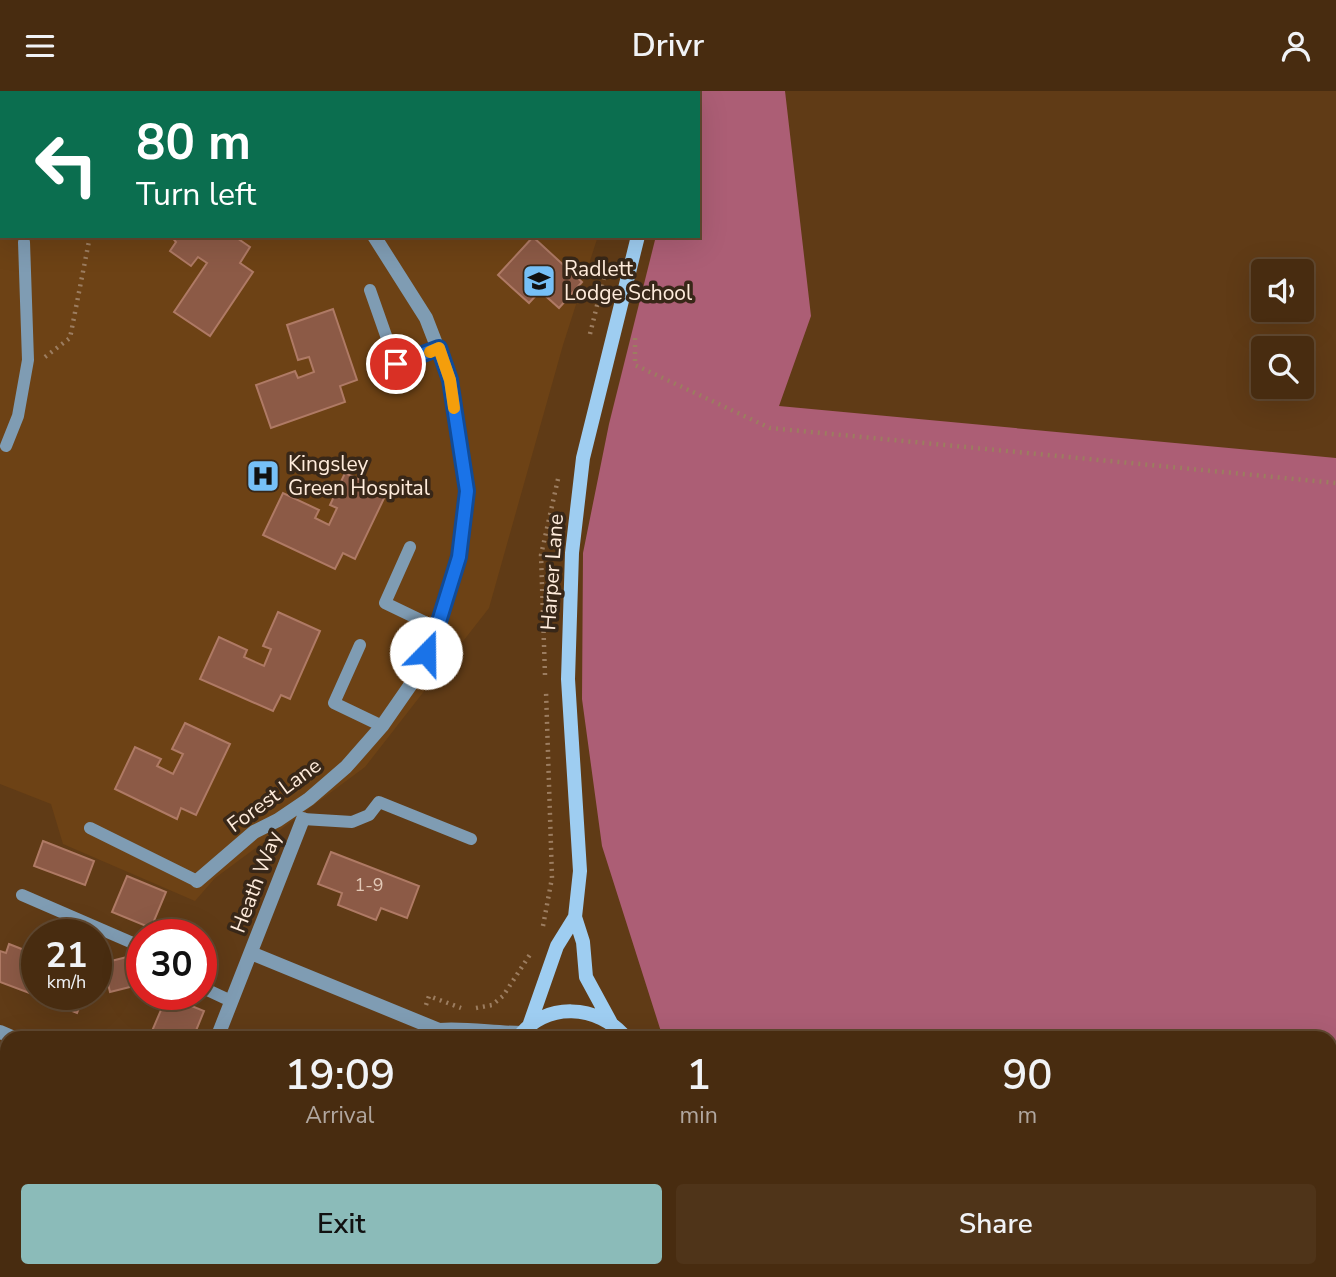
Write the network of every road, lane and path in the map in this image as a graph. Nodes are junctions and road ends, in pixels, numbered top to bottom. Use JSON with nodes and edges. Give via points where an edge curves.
{"nodes":[{"id":1,"x":90,"y":238,"type":"edge"},
{"id":2,"x":375,"y":238,"type":"edge"},
{"id":3,"x":637,"y":238,"type":"edge"},
{"id":4,"x":24,"y":242,"type":"dead end"},
{"id":5,"x":370,"y":290,"type":"dead end"},
{"id":6,"x":614,"y":328,"type":"junction"},
{"id":7,"x":439,"y":348,"type":"junction"},
{"id":8,"x":28,"y":361,"type":"junction"},
{"id":9,"x":6,"y":446,"type":"dead end"},
{"id":10,"x":1336,"y":483,"type":"edge"},
{"id":11,"x":410,"y":547,"type":"dead end"},
{"id":12,"x":437,"y":628,"type":"junction"},
{"id":13,"x":360,"y":645,"type":"dead end"},
{"id":14,"x":382,"y":726,"type":"junction"},
{"id":15,"x":303,"y":819,"type":"joint"},
{"id":16,"x":90,"y":828,"type":"dead end"},
{"id":17,"x":471,"y":839,"type":"dead end"},
{"id":18,"x":197,"y":881,"type":"joint"},
{"id":19,"x":22,"y":895,"type":"dead end"},
{"id":20,"x":575,"y":917,"type":"junction"},
{"id":21,"x":126,"y":940,"type":"edge"},
{"id":22,"x":251,"y":953,"type":"junction"},
{"id":23,"x":217,"y":995,"type":"edge"},
{"id":24,"x":230,"y":1001,"type":"junction"},
{"id":25,"x":612,"y":1023,"type":"junction"},
{"id":26,"x":219,"y":1031,"type":"edge"},
{"id":27,"x":435,"y":1031,"type":"edge"},
{"id":28,"x":453,"y":1031,"type":"edge"},
{"id":29,"x":481,"y":1031,"type":"edge"},
{"id":30,"x":523,"y":1031,"type":"edge"},
{"id":31,"x":524,"y":1031,"type":"edge"},
{"id":32,"x":619,"y":1031,"type":"edge"}],
"edges":[{"from":1,"to":8,"type":"path","via":[[70,338],[49,356]]},
{"from":2,"to":7,"type":"street","name":"Forest Lane","via":[[426,318]]},
{"from":3,"to":6,"type":"main road","name":"Harper Lane"},
{"from":4,"to":8,"type":"lane"},
{"from":5,"to":7,"type":"lane","via":[[396,364]]},
{"from":6,"to":10,"type":"path","via":[[635,332],[635,365],[770,428]]},
{"from":6,"to":20,"type":"main road","name":"Harper Lane","via":[[583,458],[572,553],[568,679],[580,871]]},
{"from":7,"to":12,"type":"street","name":"Forest Lane","via":[[450,380],[467,491],[459,557]]},
{"from":8,"to":9,"type":"lane","via":[[18,416]]},
{"from":11,"to":12,"type":"lane","via":[[385,603]]},
{"from":12,"to":14,"type":"street","name":"Forest Lane","via":[[415,677]]},
{"from":13,"to":14,"type":"lane","via":[[334,703]]},
{"from":14,"to":18,"type":"street","name":"Forest Lane","via":[[346,767],[309,799],[254,832]]},
{"from":15,"to":17,"type":"lane","via":[[352,822],[369,815],[379,802]]},
{"from":15,"to":22,"type":"street","name":"Heath Way"},
{"from":16,"to":18,"type":"lane"},
{"from":19,"to":21,"type":"lane"},
{"from":20,"to":25,"type":"main road","name":"Harper Lane","via":[[586,977]]},
{"from":20,"to":30,"type":"main road","name":"Harper Lane","via":[[557,946]]},
{"from":22,"to":24,"type":"street","name":"Heath Way"},
{"from":22,"to":27,"type":"street"},
{"from":23,"to":24,"type":"lane"},
{"from":24,"to":26,"type":"street","name":"Heath Way"},
{"from":25,"to":31,"type":"main road","via":[[592,1013],[570,1010],[548,1014]]},
{"from":25,"to":32,"type":"main road"},
{"from":28,"to":29,"type":"street"}]}
